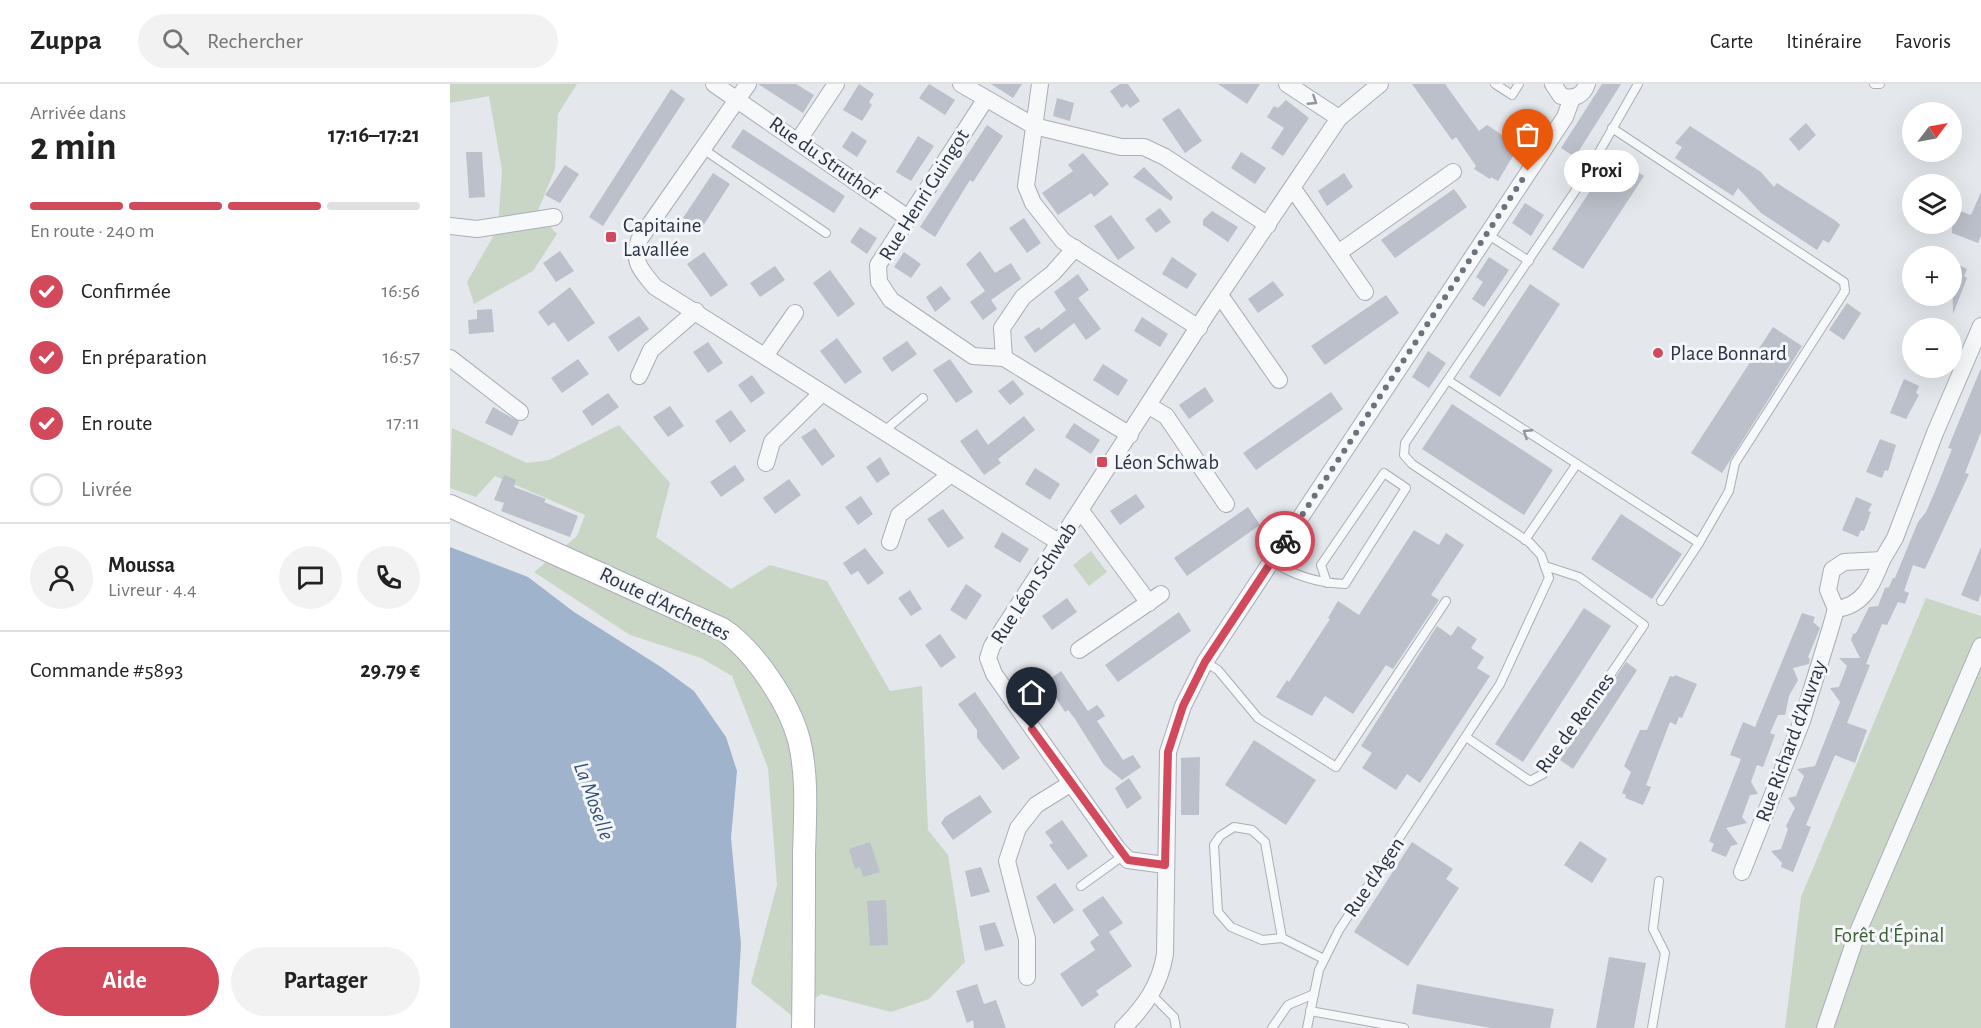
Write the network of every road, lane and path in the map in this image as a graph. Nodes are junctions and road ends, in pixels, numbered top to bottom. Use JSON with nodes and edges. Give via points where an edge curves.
{"nodes":[{"id":1,"x":714,"y":84,"type":"edge"},
{"id":2,"x":748,"y":84,"type":"edge"},
{"id":3,"x":836,"y":84,"type":"edge"},
{"id":4,"x":961,"y":84,"type":"edge"},
{"id":5,"x":1040,"y":84,"type":"edge"},
{"id":6,"x":1287,"y":84,"type":"edge"},
{"id":7,"x":1380,"y":84,"type":"edge"},
{"id":8,"x":1495,"y":84,"type":"edge"},
{"id":9,"x":1519,"y":84,"type":"edge"},
{"id":10,"x":1587,"y":84,"type":"edge"},
{"id":11,"x":1638,"y":84,"type":"edge"},
{"id":12,"x":1874,"y":84,"type":"edge"},
{"id":13,"x":1880,"y":84,"type":"edge"},
{"id":14,"x":1560,"y":91,"type":"edge"},
{"id":15,"x":739,"y":99,"type":"junction"},
{"id":16,"x":985,"y":100,"type":"junction"},
{"id":17,"x":1339,"y":117,"type":"junction"},
{"id":18,"x":1034,"y":126,"type":"junction"},
{"id":19,"x":1612,"y":128,"type":"junction"},
{"id":20,"x":798,"y":141,"type":"junction"},
{"id":21,"x":703,"y":149,"type":"junction"},
{"id":22,"x":1453,"y":172,"type":"dead end"},
{"id":23,"x":1291,"y":190,"type":"junction"},
{"id":24,"x":554,"y":217,"type":"dead end"},
{"id":25,"x":909,"y":218,"type":"junction"},
{"id":26,"x":450,"y":225,"type":"edge"},
{"id":27,"x":1268,"y":225,"type":"junction"},
{"id":28,"x":826,"y":233,"type":"dead end"},
{"id":29,"x":1487,"y":234,"type":"junction"},
{"id":30,"x":1076,"y":248,"type":"junction"},
{"id":31,"x":1338,"y":253,"type":"junction"},
{"id":32,"x":1529,"y":261,"type":"junction"},
{"id":33,"x":1365,"y":292,"type":"dead end"},
{"id":34,"x":1218,"y":297,"type":"junction"},
{"id":35,"x":696,"y":311,"type":"junction"},
{"id":36,"x":795,"y":313,"type":"dead end"},
{"id":37,"x":1981,"y":326,"type":"edge"},
{"id":38,"x":1198,"y":328,"type":"junction"},
{"id":39,"x":765,"y":356,"type":"junction"},
{"id":40,"x":450,"y":358,"type":"edge"},
{"id":41,"x":1004,"y":358,"type":"junction"},
{"id":42,"x":639,"y":376,"type":"dead end"},
{"id":43,"x":1279,"y":380,"type":"dead end"},
{"id":44,"x":1449,"y":381,"type":"junction"},
{"id":45,"x":822,"y":393,"type":"junction"},
{"id":46,"x":923,"y":398,"type":"dead end"},
{"id":47,"x":1149,"y":406,"type":"junction"},
{"id":48,"x":520,"y":412,"type":"dead end"},
{"id":49,"x":883,"y":432,"type":"junction"},
{"id":50,"x":1130,"y":435,"type":"junction"},
{"id":51,"x":766,"y":463,"type":"dead end"},
{"id":52,"x":1576,"y":465,"type":"junction"},
{"id":53,"x":950,"y":475,"type":"junction"},
{"id":54,"x":1226,"y":504,"type":"dead end"},
{"id":55,"x":450,"y":506,"type":"edge"},
{"id":56,"x":1081,"y":511,"type":"junction"},
{"id":57,"x":1525,"y":540,"type":"junction"},
{"id":58,"x":890,"y":542,"type":"dead end"},
{"id":59,"x":1060,"y":543,"type":"junction"},
{"id":60,"x":1699,"y":543,"type":"junction"},
{"id":61,"x":1882,"y":560,"type":"junction"},
{"id":62,"x":1272,"y":561,"type":"junction"},
{"id":63,"x":1545,"y":566,"type":"junction"},
{"id":64,"x":1327,"y":583,"type":"junction"},
{"id":65,"x":1446,"y":601,"type":"dead end"},
{"id":66,"x":1661,"y":601,"type":"dead end"},
{"id":67,"x":1836,"y":609,"type":"junction"},
{"id":68,"x":1981,"y":646,"type":"edge"},
{"id":69,"x":1079,"y":650,"type":"dead end"},
{"id":70,"x":1205,"y":662,"type":"junction"},
{"id":71,"x":1466,"y":737,"type":"junction"},
{"id":72,"x":1070,"y":784,"type":"junction"},
{"id":73,"x":1124,"y":855,"type":"junction"},
{"id":74,"x":1165,"y":865,"type":"junction"},
{"id":75,"x":1742,"y":872,"type":"dead end"},
{"id":76,"x":1659,"y":881,"type":"dead end"},
{"id":77,"x":1081,"y":886,"type":"dead end"},
{"id":78,"x":1282,"y":938,"type":"junction"},
{"id":79,"x":1324,"y":959,"type":"junction"},
{"id":80,"x":1027,"y":977,"type":"dead end"},
{"id":81,"x":1314,"y":994,"type":"junction"},
{"id":82,"x":1152,"y":995,"type":"junction"},
{"id":83,"x":1310,"y":1011,"type":"junction"},
{"id":84,"x":1375,"y":1025,"type":"edge"},
{"id":85,"x":803,"y":1028,"type":"edge"},
{"id":86,"x":1123,"y":1028,"type":"edge"},
{"id":87,"x":1176,"y":1028,"type":"edge"},
{"id":88,"x":1272,"y":1028,"type":"edge"},
{"id":89,"x":1307,"y":1028,"type":"edge"},
{"id":90,"x":1404,"y":1028,"type":"edge"},
{"id":91,"x":1652,"y":1028,"type":"edge"},
{"id":92,"x":1825,"y":1028,"type":"edge"}],
"edges":[{"from":1,"to":15,"type":"street","name":"Rue du Struthof"},
{"from":2,"to":15,"type":"street"},
{"from":3,"to":20,"type":"street"},
{"from":4,"to":16,"type":"street"},
{"from":5,"to":18,"type":"street"},
{"from":6,"to":17,"type":"street","one_way":true},
{"from":7,"to":17,"type":"street","name":"Rue Léon Schwab"},
{"from":8,"to":9,"type":"lane","via":[[1512,95]]},
{"from":10,"to":14,"type":"street","via":[[1584,92]]},
{"from":11,"to":19,"type":"lane"},
{"from":12,"to":13,"type":"lane"},
{"from":14,"to":29,"type":"street","via":[[1549,138]]},
{"from":15,"to":20,"type":"street","name":"Rue du Struthof"},
{"from":15,"to":21,"type":"street"},
{"from":16,"to":18,"type":"street"},
{"from":16,"to":25,"type":"street","name":"Rue Henri Guingot"},
{"from":17,"to":23,"type":"street","name":"Rue Léon Schwab"},
{"from":18,"to":27,"type":"street","via":[[1121,147],[1144,147]]},
{"from":18,"to":30,"type":"street","via":[[1026,186],[1034,203],[1064,241]]},
{"from":19,"to":32,"type":"lane"},
{"from":19,"to":60,"type":"lane","via":[[1844,282],[1845,291],[1735,463],[1729,491]]},
{"from":20,"to":25,"type":"street","name":"Rue du Struthof"},
{"from":21,"to":28,"type":"lane"},
{"from":21,"to":35,"type":"street","via":[[639,240],[634,254],[640,270],[655,286]]},
{"from":22,"to":31,"type":"street"},
{"from":23,"to":27,"type":"street","name":"Rue Léon Schwab"},
{"from":23,"to":31,"type":"street"},
{"from":24,"to":26,"type":"street","via":[[477,229]]},
{"from":25,"to":41,"type":"street","name":"Rue Henri Guingot","via":[[878,265],[879,282],[891,300],[973,356]]},
{"from":27,"to":34,"type":"street","name":"Rue Léon Schwab"},
{"from":29,"to":32,"type":"lane"},
{"from":29,"to":62,"type":"street"},
{"from":30,"to":38,"type":"street"},
{"from":30,"to":41,"type":"street","via":[[1023,297],[1002,328]]},
{"from":31,"to":33,"type":"street"},
{"from":32,"to":44,"type":"lane"},
{"from":34,"to":38,"type":"street","name":"Rue Léon Schwab"},
{"from":34,"to":43,"type":"street"},
{"from":35,"to":39,"type":"street"},
{"from":35,"to":42,"type":"street","via":[[651,350]]},
{"from":36,"to":39,"type":"street"},
{"from":37,"to":61,"type":"street"},
{"from":38,"to":47,"type":"street","name":"Rue Léon Schwab"},
{"from":39,"to":45,"type":"street"},
{"from":40,"to":48,"type":"street"},
{"from":41,"to":50,"type":"street","name":"Rue Henri Guingot"},
{"from":52,"to":44,"type":"lane","one_way":true},
{"from":44,"to":57,"type":"lane","via":[[1405,444],[1404,455]]},
{"from":45,"to":49,"type":"street"},
{"from":45,"to":51,"type":"street","via":[[772,442]]},
{"from":46,"to":49,"type":"lane"},
{"from":47,"to":50,"type":"street","name":"Rue Léon Schwab"},
{"from":47,"to":54,"type":"street","via":[[1166,416]]},
{"from":49,"to":53,"type":"street"},
{"from":50,"to":56,"type":"street","name":"Rue Léon Schwab"},
{"from":52,"to":57,"type":"lane"},
{"from":52,"to":60,"type":"lane"},
{"from":53,"to":58,"type":"street","via":[[899,515]]},
{"from":53,"to":59,"type":"street"},
{"from":55,"to":85,"type":"street","name":"Route d'Archettes","via":[[722,628],[738,639],[763,672],[788,712],[799,740],[805,793]]},
{"from":56,"to":59,"type":"street","name":"Rue Léon Schwab"},
{"from":56,"to":69,"type":"street","name":"Rue Léon Schwab","via":[[1155,598]]},
{"from":57,"to":63,"type":"lane","via":[[1541,555]]},
{"from":59,"to":72,"type":"street","name":"Rue Léon Schwab","via":[[988,658],[990,669]]},
{"from":60,"to":66,"type":"lane"},
{"from":61,"to":67,"type":"street","via":[[1868,592],[1847,608]]},
{"from":61,"to":67,"type":"street","name":"Rue Richard d'Auvray","via":[[1844,561],[1832,570],[1828,590]]},
{"from":62,"to":64,"type":"lane","via":[[1287,572]]},
{"from":62,"to":70,"type":"street"},
{"from":63,"to":71,"type":"lane","via":[[1549,578],[1545,592],[1500,684]]},
{"from":63,"to":71,"type":"lane","name":"Rue de Rennes","via":[[1579,577],[1644,625],[1543,774],[1530,781]]},
{"from":64,"to":64,"type":"lane","via":[[1345,584],[1406,488],[1384,473],[1321,566]]},
{"from":65,"to":70,"type":"lane","via":[[1336,767],[1258,718],[1218,670]]},
{"from":67,"to":75,"type":"street","name":"Rue Richard d'Auvray","via":[[1802,721]]},
{"from":68,"to":92,"type":"street","via":[[1857,934]]},
{"from":70,"to":74,"type":"street","via":[[1183,706],[1168,752]]},
{"from":71,"to":79,"type":"lane","name":"Rue d'Agen"},
{"from":72,"to":73,"type":"street","name":"Rue Léon Schwab"},
{"from":72,"to":80,"type":"street","via":[[1036,805],[1018,828],[1006,861],[1027,939]]},
{"from":73,"to":74,"type":"street","via":[[1139,864]]},
{"from":73,"to":77,"type":"lane"},
{"from":74,"to":82,"type":"street","via":[[1165,954]]},
{"from":76,"to":91,"type":"lane","via":[[1653,929],[1665,953]]},
{"from":78,"to":78,"type":"lane","via":[[1265,842],[1252,830],[1234,827],[1214,845],[1218,912],[1231,927],[1262,940]]},
{"from":78,"to":79,"type":"lane"},
{"from":79,"to":81,"type":"lane","name":"Rue d'Agen"},
{"from":81,"to":83,"type":"lane","name":"Rue d'Agen"},
{"from":81,"to":88,"type":"lane","via":[[1288,1005]]},
{"from":82,"to":86,"type":"street"},
{"from":82,"to":87,"type":"lane","via":[[1174,1017]]},
{"from":83,"to":84,"type":"lane"},
{"from":83,"to":89,"type":"lane","name":"Rue d'Agen"},
{"from":84,"to":90,"type":"lane"}]}
